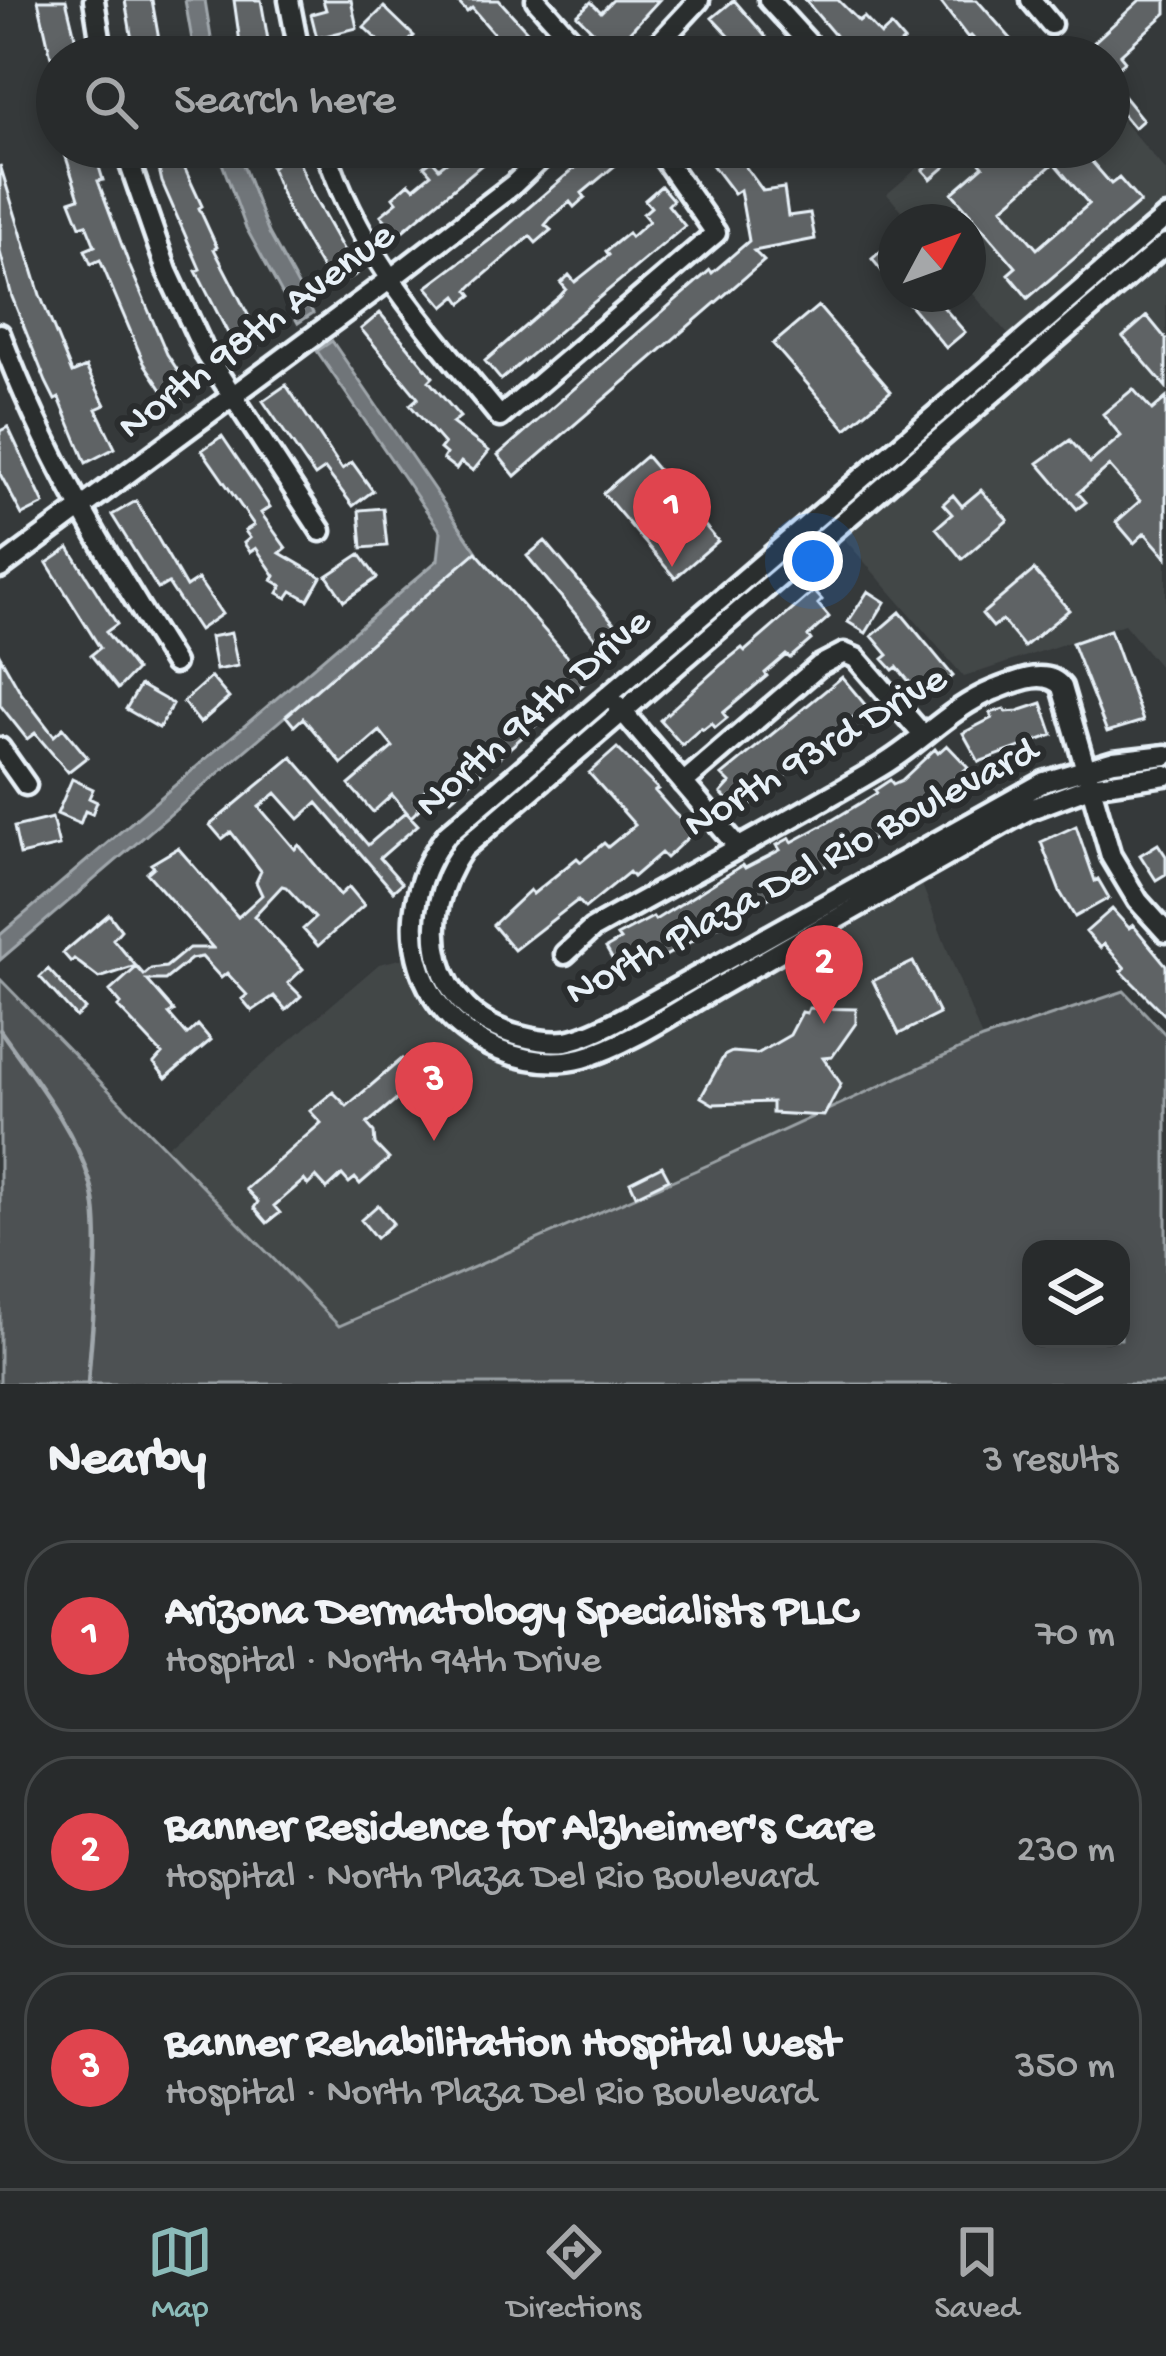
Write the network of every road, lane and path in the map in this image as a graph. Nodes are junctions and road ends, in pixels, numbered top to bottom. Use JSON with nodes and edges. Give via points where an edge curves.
{"nodes":[{"id":1,"x":94,"y":0,"type":"edge"},
{"id":2,"x":289,"y":0,"type":"edge"},
{"id":3,"x":536,"y":0,"type":"edge"},
{"id":4,"x":699,"y":0,"type":"edge"},
{"id":5,"x":769,"y":0,"type":"edge"},
{"id":6,"x":1020,"y":1,"type":"edge"},
{"id":7,"x":1051,"y":23,"type":"dead end"},
{"id":8,"x":100,"y":36,"type":"edge"},
{"id":9,"x":296,"y":36,"type":"edge"},
{"id":10,"x":568,"y":36,"type":"edge"},
{"id":11,"x":666,"y":36,"type":"edge"},
{"id":12,"x":801,"y":36,"type":"edge"},
{"id":13,"x":131,"y":168,"type":"edge"},
{"id":14,"x":331,"y":168,"type":"edge"},
{"id":15,"x":531,"y":168,"type":"edge"},
{"id":16,"x":671,"y":168,"type":"edge"},
{"id":17,"x":1166,"y":218,"type":"edge"},
{"id":18,"x":1166,"y":244,"type":"edge"},
{"id":19,"x":389,"y":280,"type":"junction"},
{"id":20,"x":0,"y":334,"type":"edge"},
{"id":21,"x":232,"y":397,"type":"junction"},
{"id":22,"x":847,"y":504,"type":"junction"},
{"id":23,"x":79,"y":510,"type":"junction"},
{"id":24,"x":321,"y":531,"type":"dead end"},
{"id":25,"x":0,"y":568,"type":"edge"},
{"id":26,"x":174,"y":663,"type":"dead end"},
{"id":27,"x":615,"y":703,"type":"junction"},
{"id":28,"x":923,"y":735,"type":"junction"},
{"id":29,"x":0,"y":748,"type":"edge"},
{"id":30,"x":1166,"y":755,"type":"edge"},
{"id":31,"x":1166,"y":775,"type":"edge"},
{"id":32,"x":1089,"y":776,"type":"junction"},
{"id":33,"x":683,"y":783,"type":"junction"},
{"id":34,"x":26,"y":785,"type":"dead end"},
{"id":35,"x":738,"y":847,"type":"junction"},
{"id":36,"x":1162,"y":921,"type":"edge"},
{"id":37,"x":565,"y":954,"type":"dead end"},
{"id":38,"x":472,"y":1025,"type":"joint"}],
"edges":[{"from":1,"to":8,"type":"street"},
{"from":2,"to":9,"type":"street"},
{"from":3,"to":10,"type":"street"},
{"from":4,"to":11,"type":"street"},
{"from":5,"to":12,"type":"street"},
{"from":6,"to":7,"type":"street"},
{"from":13,"to":21,"type":"street","via":[[183,309]]},
{"from":14,"to":19,"type":"street"},
{"from":15,"to":19,"type":"street","name":"North 98th Avenue"},
{"from":16,"to":19,"type":"street","via":[[716,233],[500,417]]},
{"from":17,"to":22,"type":"street","name":"North 94th Drive"},
{"from":18,"to":22,"type":"street","name":"North 94th Drive"},
{"from":19,"to":21,"type":"street","name":"North 98th Avenue"},
{"from":20,"to":23,"type":"street"},
{"from":21,"to":23,"type":"street","name":"North 98th Avenue"},
{"from":21,"to":24,"type":"street"},
{"from":22,"to":27,"type":"street","name":"North 94th Drive"},
{"from":23,"to":25,"type":"street","name":"North 98th Avenue"},
{"from":23,"to":26,"type":"street"},
{"from":27,"to":33,"type":"street"},
{"from":27,"to":38,"type":"street","name":"North 94th Drive","via":[[463,850],[446,877],[434,922],[438,954]]},
{"from":28,"to":32,"type":"street","name":"North 93rd Drive","via":[[996,689],[1055,679]]},
{"from":28,"to":33,"type":"street","via":[[844,653]]},
{"from":28,"to":35,"type":"street","name":"North 93rd Drive"},
{"from":29,"to":34,"type":"street"},
{"from":30,"to":32,"type":"street","name":"North Plaza Del Rio Boulevard"},
{"from":31,"to":32,"type":"street","name":"North Plaza Del Rio Boulevard"},
{"from":32,"to":36,"type":"street","via":[[1111,856]]},
{"from":32,"to":38,"type":"street","name":"North Plaza Del Rio Boulevard","via":[[1005,801],[587,1034],[547,1042]]},
{"from":33,"to":35,"type":"street"},
{"from":35,"to":37,"type":"street","name":"North 93rd Drive","via":[[592,929]]}]}
